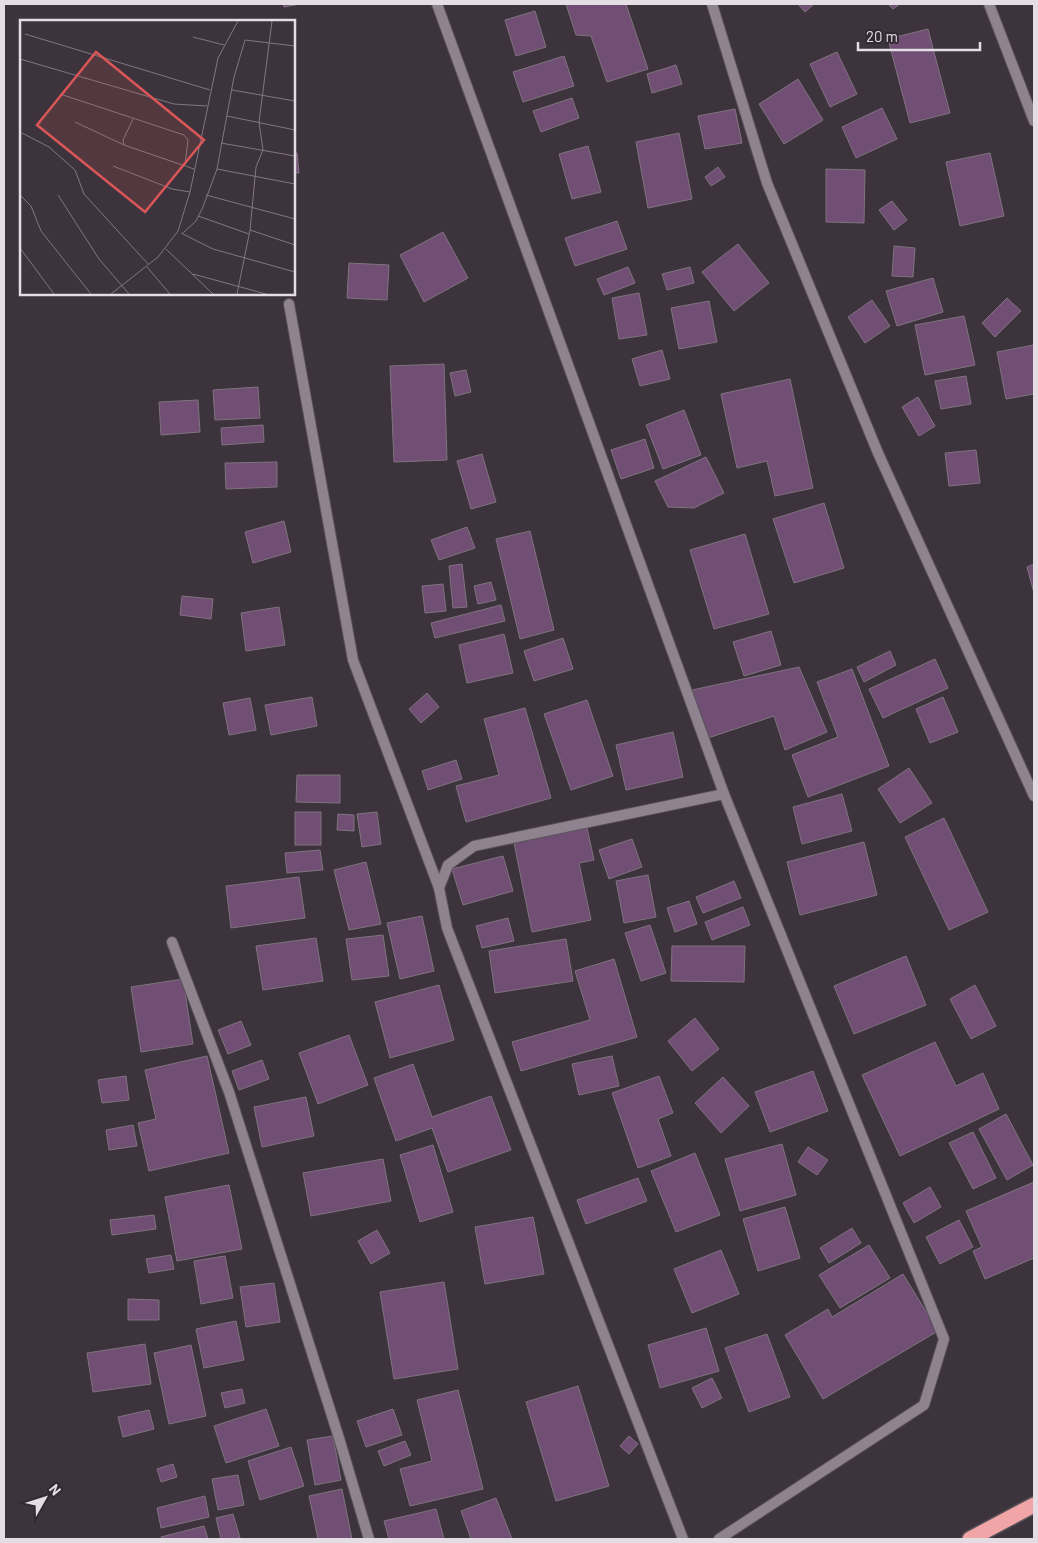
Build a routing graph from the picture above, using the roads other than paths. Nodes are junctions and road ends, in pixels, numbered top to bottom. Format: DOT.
graph roads {
  1 [pos="437,4"];
  2 [pos="712,4"];
  3 [pos="989,4"];
  4 [pos="1034,121"];
  5 [pos="289,304"];
  6 [pos="724,794"];
  7 [pos="1034,796"];
  8 [pos="439,888"];
  9 [pos="172,942"];
  10 [pos="1034,1505"];
  11 [pos="369,1539"];
  12 [pos="683,1539"];
  13 [pos="719,1539"];
  14 [pos="970,1539"];
  1 -- 6 [label="street"];
  2 -- 7 [label="street"];
  3 -- 4 [label="street"];
  5 -- 8 [label="street"];
  6 -- 8 [label="street"];
  6 -- 13 [label="street"];
  8 -- 12 [label="street"];
  9 -- 11 [label="street"];
  10 -- 14 [label="highway"];
}
